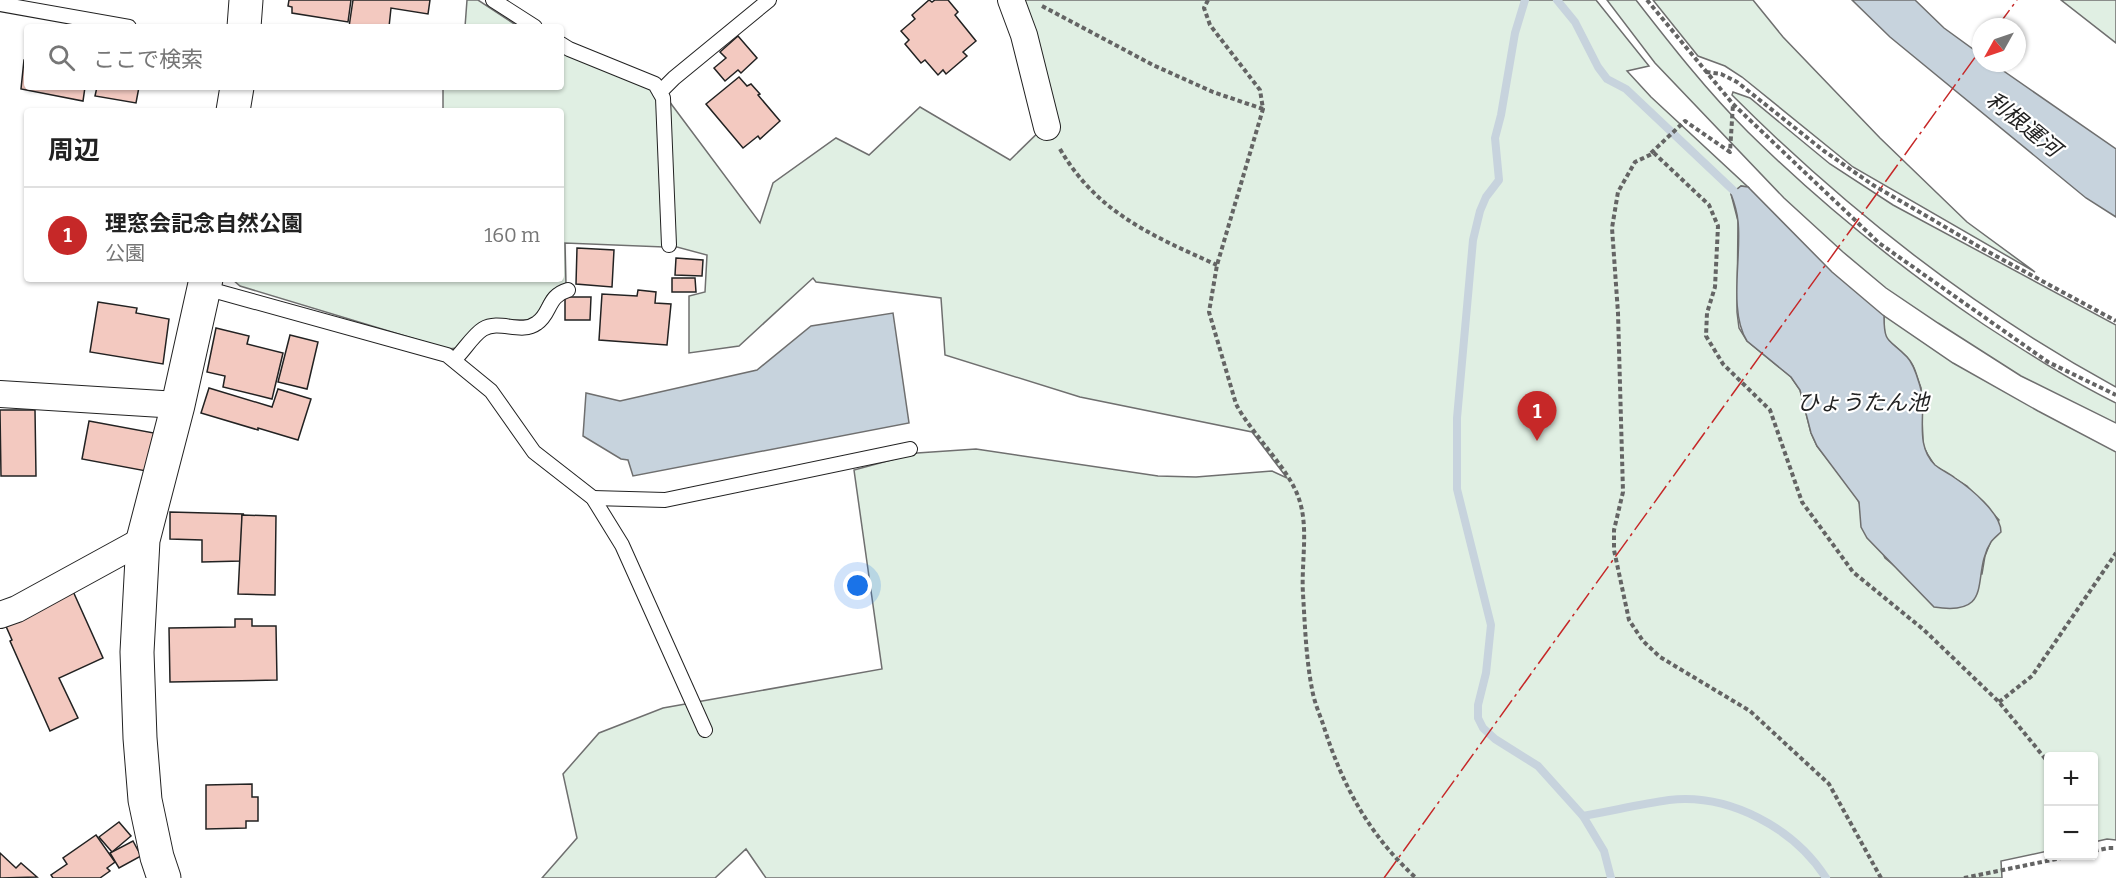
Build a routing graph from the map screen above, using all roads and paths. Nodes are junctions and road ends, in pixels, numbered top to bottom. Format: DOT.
graph roads {
  1 [pos="246,0"];
  2 [pos="493,0"];
  3 [pos="769,0"];
  4 [pos="1208,0"];
  5 [pos="1647,0"];
  6 [pos="1023,1"];
  7 [pos="0,4"];
  8 [pos="112,24"];
  9 [pos="244,24"];
  10 [pos="530,24"];
  11 [pos="564,46"];
  12 [pos="1706,72"];
  13 [pos="236,90"];
  14 [pos="660,92"];
  15 [pos="1733,104"];
  16 [pos="234,108"];
  17 [pos="1263,109"];
  18 [pos="1047,127"];
  19 [pos="1648,155"];
  20 [pos="669,245"];
  21 [pos="1217,265"];
  22 [pos="206,284"];
  23 [pos="568,290"];
  24 [pos="2116,321"];
  25 [pos="454,360"];
  26 [pos="0,394"];
  27 [pos="2116,395"];
  28 [pos="177,405"];
  29 [pos="910,449"];
  30 [pos="593,498"];
  31 [pos="143,540"];
  32 [pos="2116,553"];
  33 [pos="0,615"];
  34 [pos="1999,702"];
  35 [pos="705,730"];
  36 [pos="2044,756"];
  37 [pos="2116,848"];
  38 [pos="2098,850"];
  39 [pos="2048,860"];
  40 [pos="164,878"];
  41 [pos="1416,878"];
  42 [pos="1881,878"];
  43 [pos="1964,878"];
  1 -- 9 [label="street"];
  2 -- 10 [label="lane"];
  3 -- 14 [label="lane"];
  4 -- 17 [label="path"];
  5 -- 12 [label="path"];
  6 -- 17 [label="path"];
  6 -- 18 [label="street"];
  7 -- 8 [label="lane"];
  11 -- 14 [label="lane"];
  12 -- 15 [label="path"];
  12 -- 24 [label="path"];
  13 -- 16 [label="street"];
  14 -- 20 [label="lane"];
  15 -- 19 [label="path"];
  15 -- 27 [label="path"];
  17 -- 21 [label="path"];
  18 -- 21 [label="path"];
  19 -- 34 [label="path"];
  19 -- 42 [label="path"];
  21 -- 41 [label="path"];
  22 -- 25 [label="lane"];
  22 -- 28 [label="street"];
  23 -- 25 [label="lane"];
  25 -- 30 [label="lane"];
  26 -- 28 [label="street"];
  28 -- 31 [label="street"];
  29 -- 30 [label="lane"];
  30 -- 35 [label="lane"];
  31 -- 33 [label="street"];
  31 -- 40 [label="street"];
  32 -- 34 [label="path"];
  34 -- 36 [label="path"];
  37 -- 38 [label="path"];
  39 -- 43 [label="path"];
}
